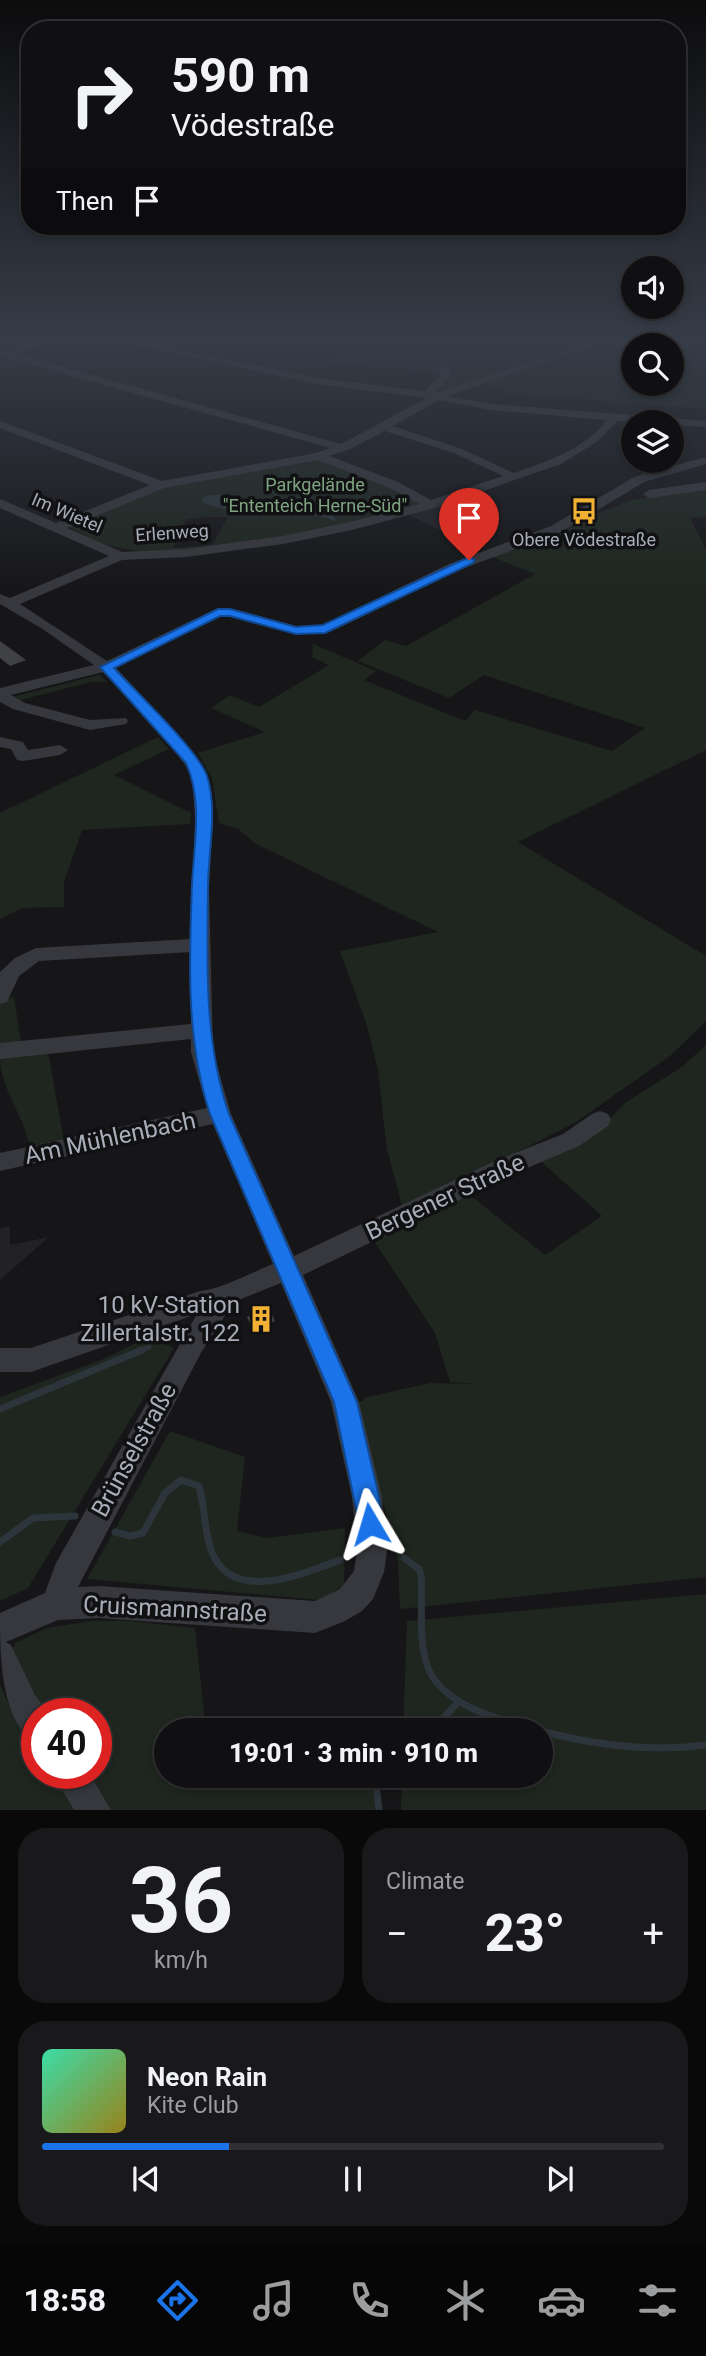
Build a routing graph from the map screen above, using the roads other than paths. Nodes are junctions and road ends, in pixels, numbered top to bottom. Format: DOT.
graph roads {
  1 [pos="7,426"];
  2 [pos="266,426"];
  3 [pos="608,426"];
  4 [pos="385,427"];
  5 [pos="344,448"];
  6 [pos="319,456"];
  7 [pos="706,460"];
  8 [pos="516,478"];
  9 [pos="161,485"];
  10 [pos="706,486"];
  11 [pos="649,494"];
  12 [pos="0,503"];
  13 [pos="429,505"];
  14 [pos="57,527"];
  15 [pos="120,556"];
  16 [pos="5,600"];
  17 [pos="106,667"];
  18 [pos="1,693"];
  19 [pos="120,720"];
  20 [pos="0,742"];
  21 [pos="60,750"];
  22 [pos="201,945"];
  23 [pos="0,997"];
  24 [pos="201,1030"];
  25 [pos="0,1051"];
  26 [pos="220,1114"];
  27 [pos="600,1120"];
  28 [pos="0,1162"];
  29 [pos="288,1270"];
  30 [pos="221,1300"];
  31 [pos="0,1360"];
  32 [pos="57,1604"];
  33 [pos="0,1629"];
  34 [pos="0,1656"];
  35 [pos="21,1703"];
  36 [pos="80,1789"];
  37 [pos="94,1810"];
  1 -- 9 [label="street"];
  2 -- 5 [label="street"];
  3 -- 8 [label="street, Erlenweg"];
  4 -- 5 [label="street"];
  4 -- 8 [label="street"];
  5 -- 6 [label="street"];
  6 -- 9 [label="street"];
  6 -- 13 [label="street"];
  7 -- 17 [label="street"];
  8 -- 13 [label="street, Erlenweg"];
  9 -- 14 [label="street"];
  10 -- 11 [label="street"];
  12 -- 14 [label="street, Im Wietel"];
  13 -- 15 [label="street, Erlenweg"];
  14 -- 15 [label="street, Im Wietel"];
  15 -- 16 [label="street, Erlenweg"];
  16 -- 17 [label="street"];
  17 -- 18 [label="street"];
  17 -- 22 [label="street"];
  18 -- 19 [label="street"];
  20 -- 21 [label="street"];
  22 -- 23 [label="street"];
  22 -- 24 [label="street"];
  24 -- 25 [label="street"];
  24 -- 26 [label="street"];
  26 -- 28 [label="street, Am Mühlenbach"];
  26 -- 29 [label="street"];
  27 -- 29 [label="street, Bergener Straße"];
  29 -- 30 [label="street, Brünselstraße"];
  29 -- 32 [label="street, Cruismannstraße"];
  30 -- 31 [label="street, Brünselstraße"];
  30 -- 32 [label="street, Brünselstraße"];
  32 -- 33 [label="street, Cruismannstraße"];
  34 -- 35 [label="street"];
  36 -- 37 [label="street"];
}
